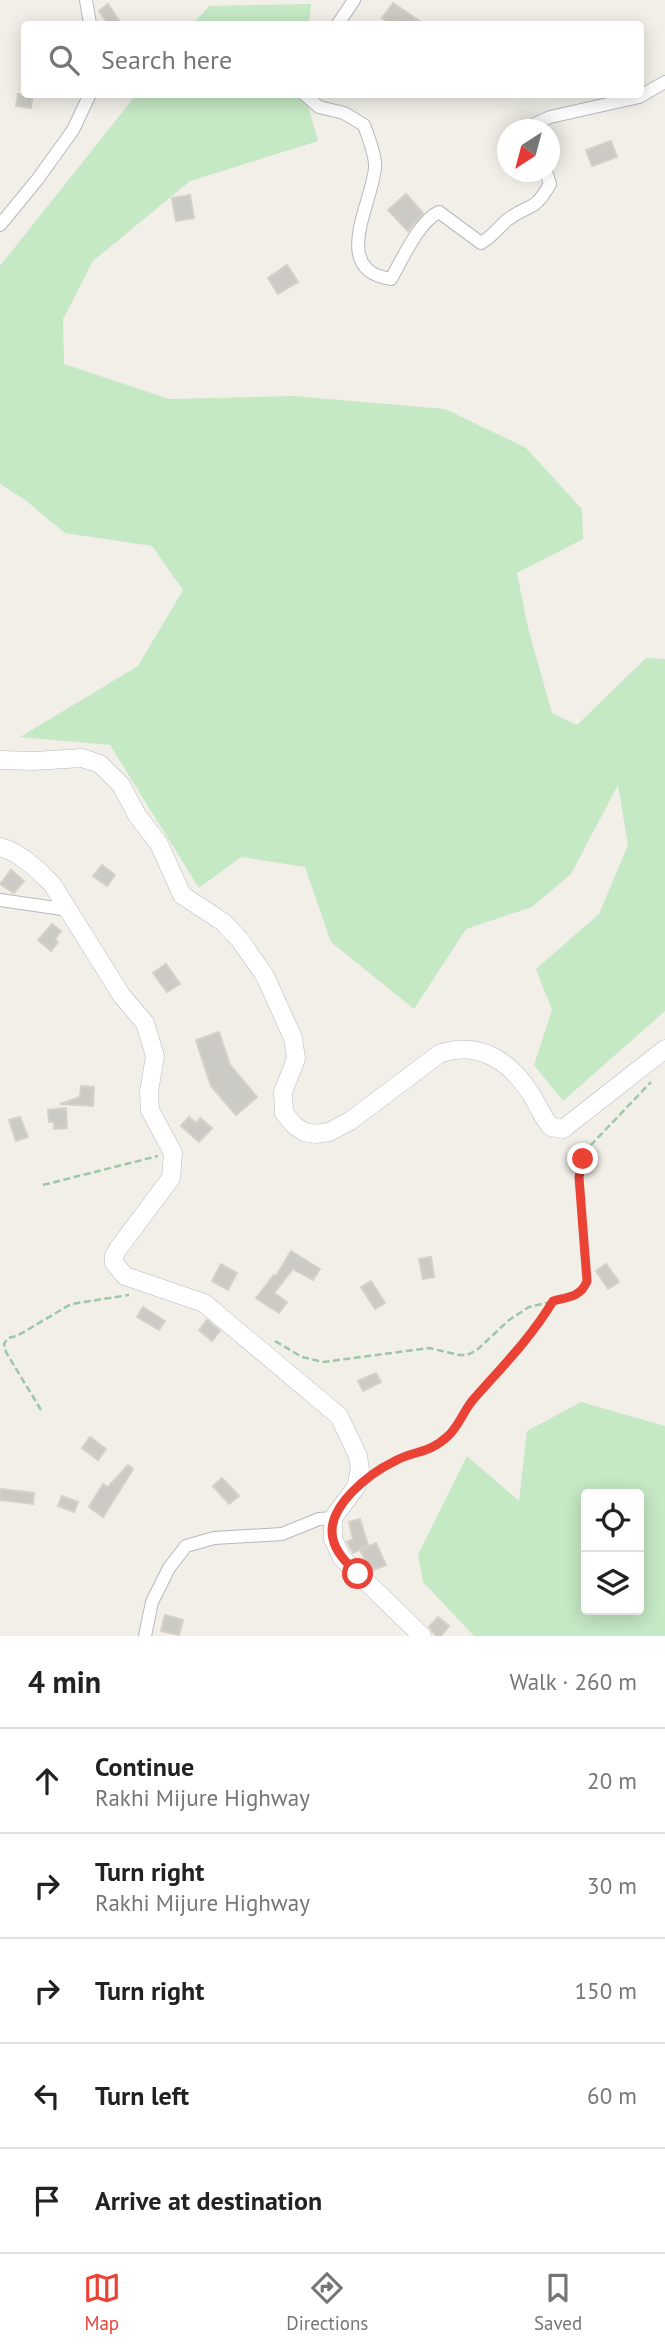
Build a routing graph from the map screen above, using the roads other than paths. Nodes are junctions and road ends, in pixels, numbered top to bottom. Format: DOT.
graph roads {
  1 [pos="86,0"];
  2 [pos="354,0"];
  3 [pos="90,21"];
  4 [pos="340,21"];
  5 [pos="665,82"];
  6 [pos="644,94"];
  7 [pos="88,98"];
  8 [pos="309,98"];
  9 [pos="635,98"];
  10 [pos="546,119"];
  11 [pos="549,182"];
  12 [pos="0,225"];
  13 [pos="0,760"];
  14 [pos="0,847"];
  15 [pos="0,900"];
  16 [pos="69,910"];
  17 [pos="665,1049"];
  18 [pos="333,1518"];
  19 [pos="145,1636"];
  20 [pos="422,1636"];
  1 -- 3 [label="street"];
  2 -- 4 [label="street"];
  5 -- 6 [label="street"];
  7 -- 12 [label="street"];
  8 -- 11 [label="street"];
  9 -- 10 [label="street"];
  13 -- 17 [label="main road"];
  14 -- 16 [label="main road"];
  15 -- 16 [label="street"];
  16 -- 18 [label="main road"];
  18 -- 19 [label="street"];
  18 -- 20 [label="main road"];
}
